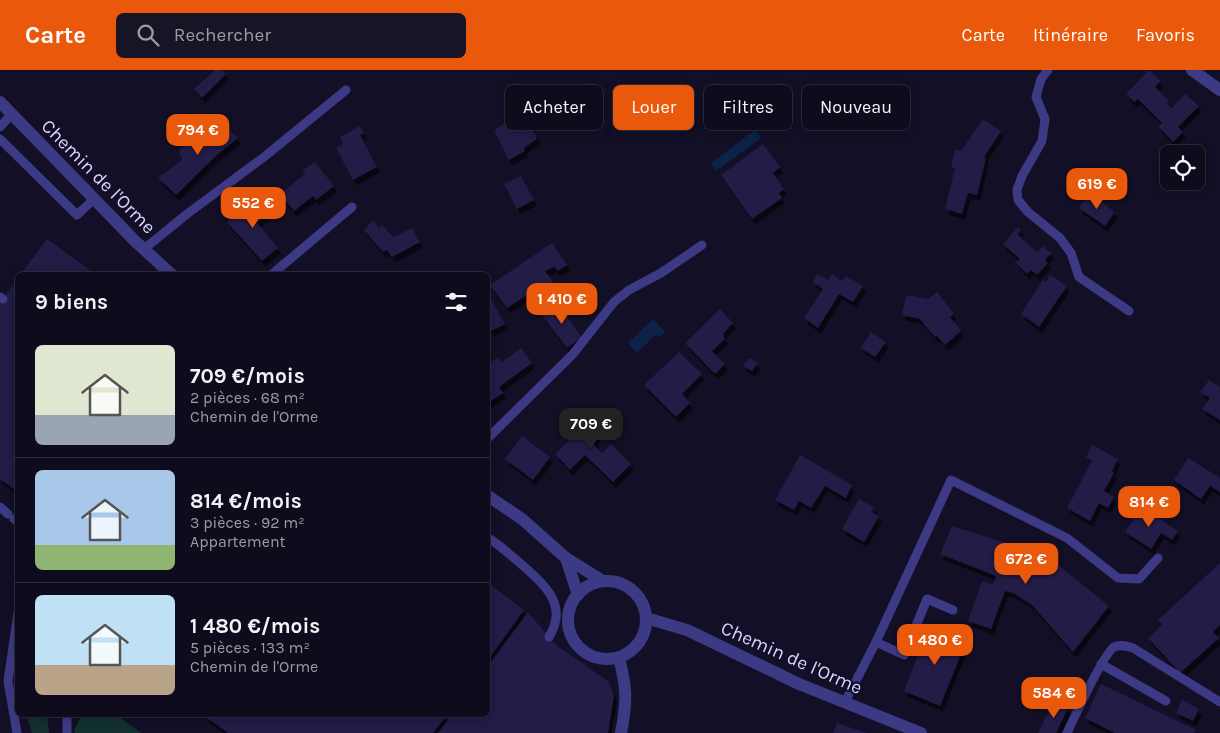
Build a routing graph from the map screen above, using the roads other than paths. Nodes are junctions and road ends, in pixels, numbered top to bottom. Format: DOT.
graph roads {
  1 [pos="1048,70"];
  2 [pos="1192,70"];
  3 [pos="346,90"];
  4 [pos="1220,90"];
  5 [pos="0,102"];
  6 [pos="12,114"];
  7 [pos="0,127"];
  8 [pos="0,139"];
  9 [pos="94,199"];
  10 [pos="352,207"];
  11 [pos="702,246"];
  12 [pos="144,249"];
  13 [pos="169,272"];
  14 [pos="275,272"];
  15 [pos="1129,310"];
  16 [pos="490,436"];
  17 [pos="490,497"];
  18 [pos="0,507"];
  19 [pos="13,518"];
  20 [pos="490,539"];
  21 [pos="566,558"];
  22 [pos="1158,558"];
  23 [pos="602,581"];
  24 [pos="578,595"];
  25 [pos="953,610"];
  26 [pos="646,618"];
  27 [pos="15,633"];
  28 [pos="549,637"];
  29 [pos="876,642"];
  30 [pos="619,658"];
  31 [pos="1101,664"];
  32 [pos="1166,701"];
  33 [pos="845,702"];
  34 [pos="1220,702"];
  35 [pos="66,717"];
  36 [pos="17,733"];
  37 [pos="68,733"];
  38 [pos="621,733"];
  39 [pos="921,733"];
  40 [pos="1067,733"];
  1 -- 15 [label="lane"];
  2 -- 4 [label="street"];
  3 -- 12 [label="lane"];
  5 -- 6 [label="street, Chemin de l'Orme"];
  6 -- 7 [label="lane"];
  6 -- 9 [label="street, Chemin de l'Orme"];
  8 -- 9 [label="lane"];
  9 -- 12 [label="street, Chemin de l'Orme"];
  10 -- 14 [label="lane"];
  11 -- 16 [label="lane"];
  12 -- 13 [label="street, Chemin de l'Orme"];
  17 -- 21 [label="street"];
  18 -- 19 [label="lane"];
  20 -- 28 [label="lane"];
  21 -- 23 [label="street"];
  21 -- 24 [label="street"];
  22 -- 29 [label="lane"];
  23 -- 24 [label="street"];
  23 -- 26 [label="street"];
  24 -- 30 [label="street"];
  25 -- 29 [label="lane"];
  26 -- 30 [label="street"];
  26 -- 33 [label="street, Chemin de l'Orme"];
  27 -- 36 [label="lane"];
  29 -- 33 [label="lane"];
  30 -- 38 [label="street"];
  31 -- 32 [label="lane"];
  31 -- 34 [label="lane"];
  31 -- 40 [label="lane"];
  33 -- 39 [label="street, Chemin de l'Orme"];
  35 -- 37 [label="lane"];
}
